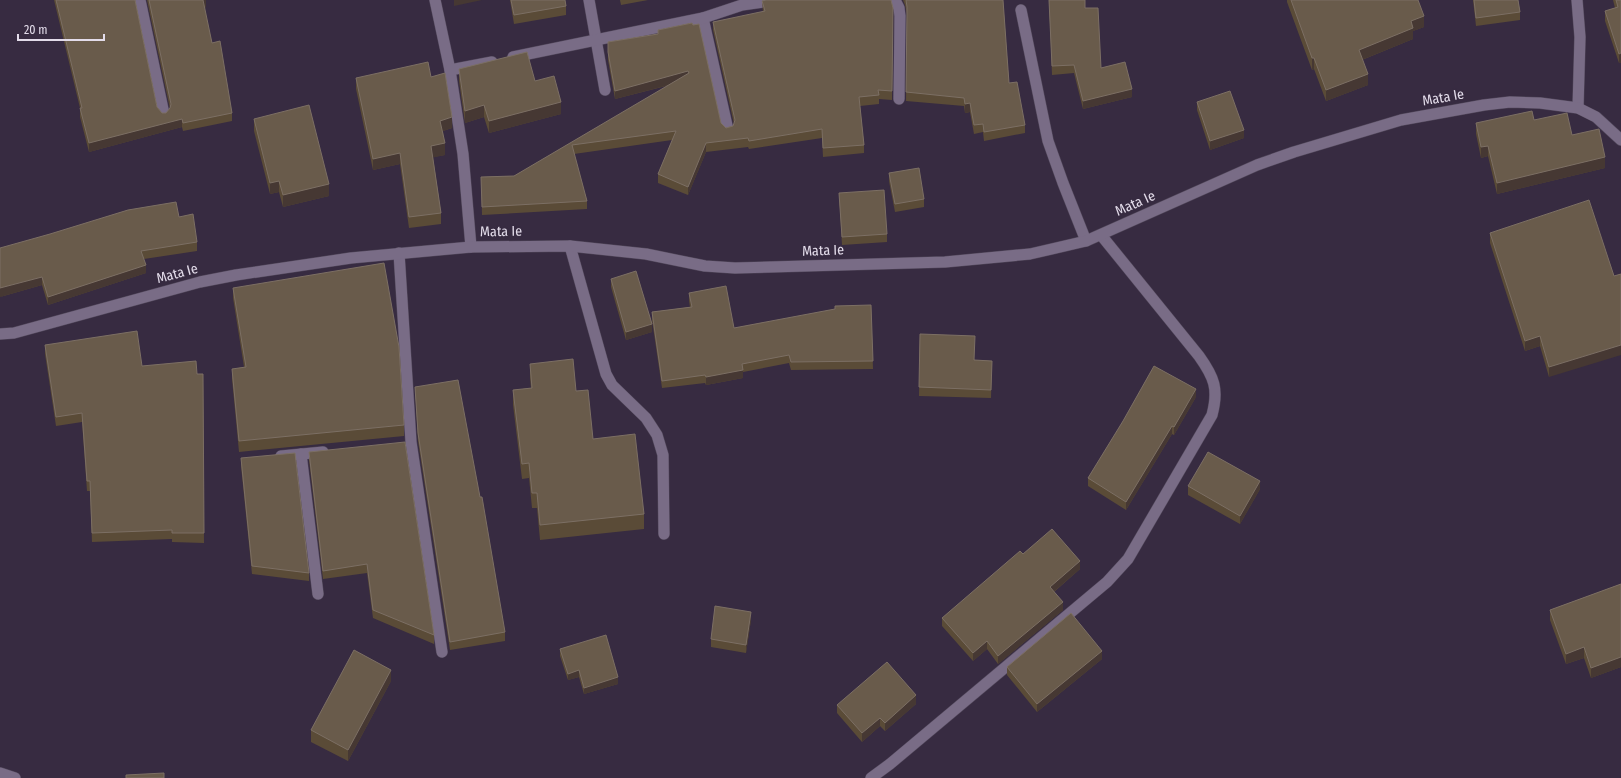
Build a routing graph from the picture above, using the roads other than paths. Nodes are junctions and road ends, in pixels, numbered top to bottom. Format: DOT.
graph roads {
  1 [pos="140,0"];
  2 [pos="435,0"];
  3 [pos="589,0"];
  4 [pos="779,0"];
  5 [pos="895,0"];
  6 [pos="1577,0"];
  7 [pos="741,3"];
  8 [pos="1020,10"];
  9 [pos="703,18"];
  10 [pos="596,40"];
  11 [pos="450,70"];
  12 [pos="605,90"];
  13 [pos="899,99"];
  14 [pos="1578,108"];
  15 [pos="164,114"];
  16 [pos="728,130"];
  17 [pos="1621,140"];
  18 [pos="1101,235"];
  19 [pos="1086,241"];
  20 [pos="570,246"];
  21 [pos="471,247"];
  22 [pos="399,253"];
  23 [pos="0,334"];
  24 [pos="333,451"];
  25 [pos="301,454"];
  26 [pos="270,457"];
  27 [pos="664,534"];
  28 [pos="318,594"];
  29 [pos="442,652"];
  30 [pos="0,773"];
  31 [pos="15,778"];
  32 [pos="871,778"];
  1 -- 15 [label="street"];
  2 -- 11 [label="street"];
  3 -- 10 [label="street"];
  4 -- 7 [label="street"];
  5 -- 13 [label="street"];
  6 -- 14 [label="street"];
  7 -- 9 [label="street"];
  8 -- 19 [label="street"];
  9 -- 10 [label="street"];
  9 -- 16 [label="street"];
  10 -- 11 [label="street"];
  10 -- 12 [label="street"];
  11 -- 21 [label="street"];
  14 -- 17 [label="street, Mata Ie"];
  14 -- 18 [label="street, Mata Ie"];
  18 -- 19 [label="street, Mata Ie"];
  18 -- 32 [label="street"];
  19 -- 20 [label="street, Mata Ie"];
  20 -- 21 [label="street, Mata Ie"];
  20 -- 27 [label="street"];
  21 -- 22 [label="street, Mata Ie"];
  22 -- 23 [label="street, Mata Ie"];
  22 -- 29 [label="street"];
  24 -- 25 [label="street"];
  25 -- 26 [label="street"];
  25 -- 28 [label="street"];
  30 -- 31 [label="street"];
}
